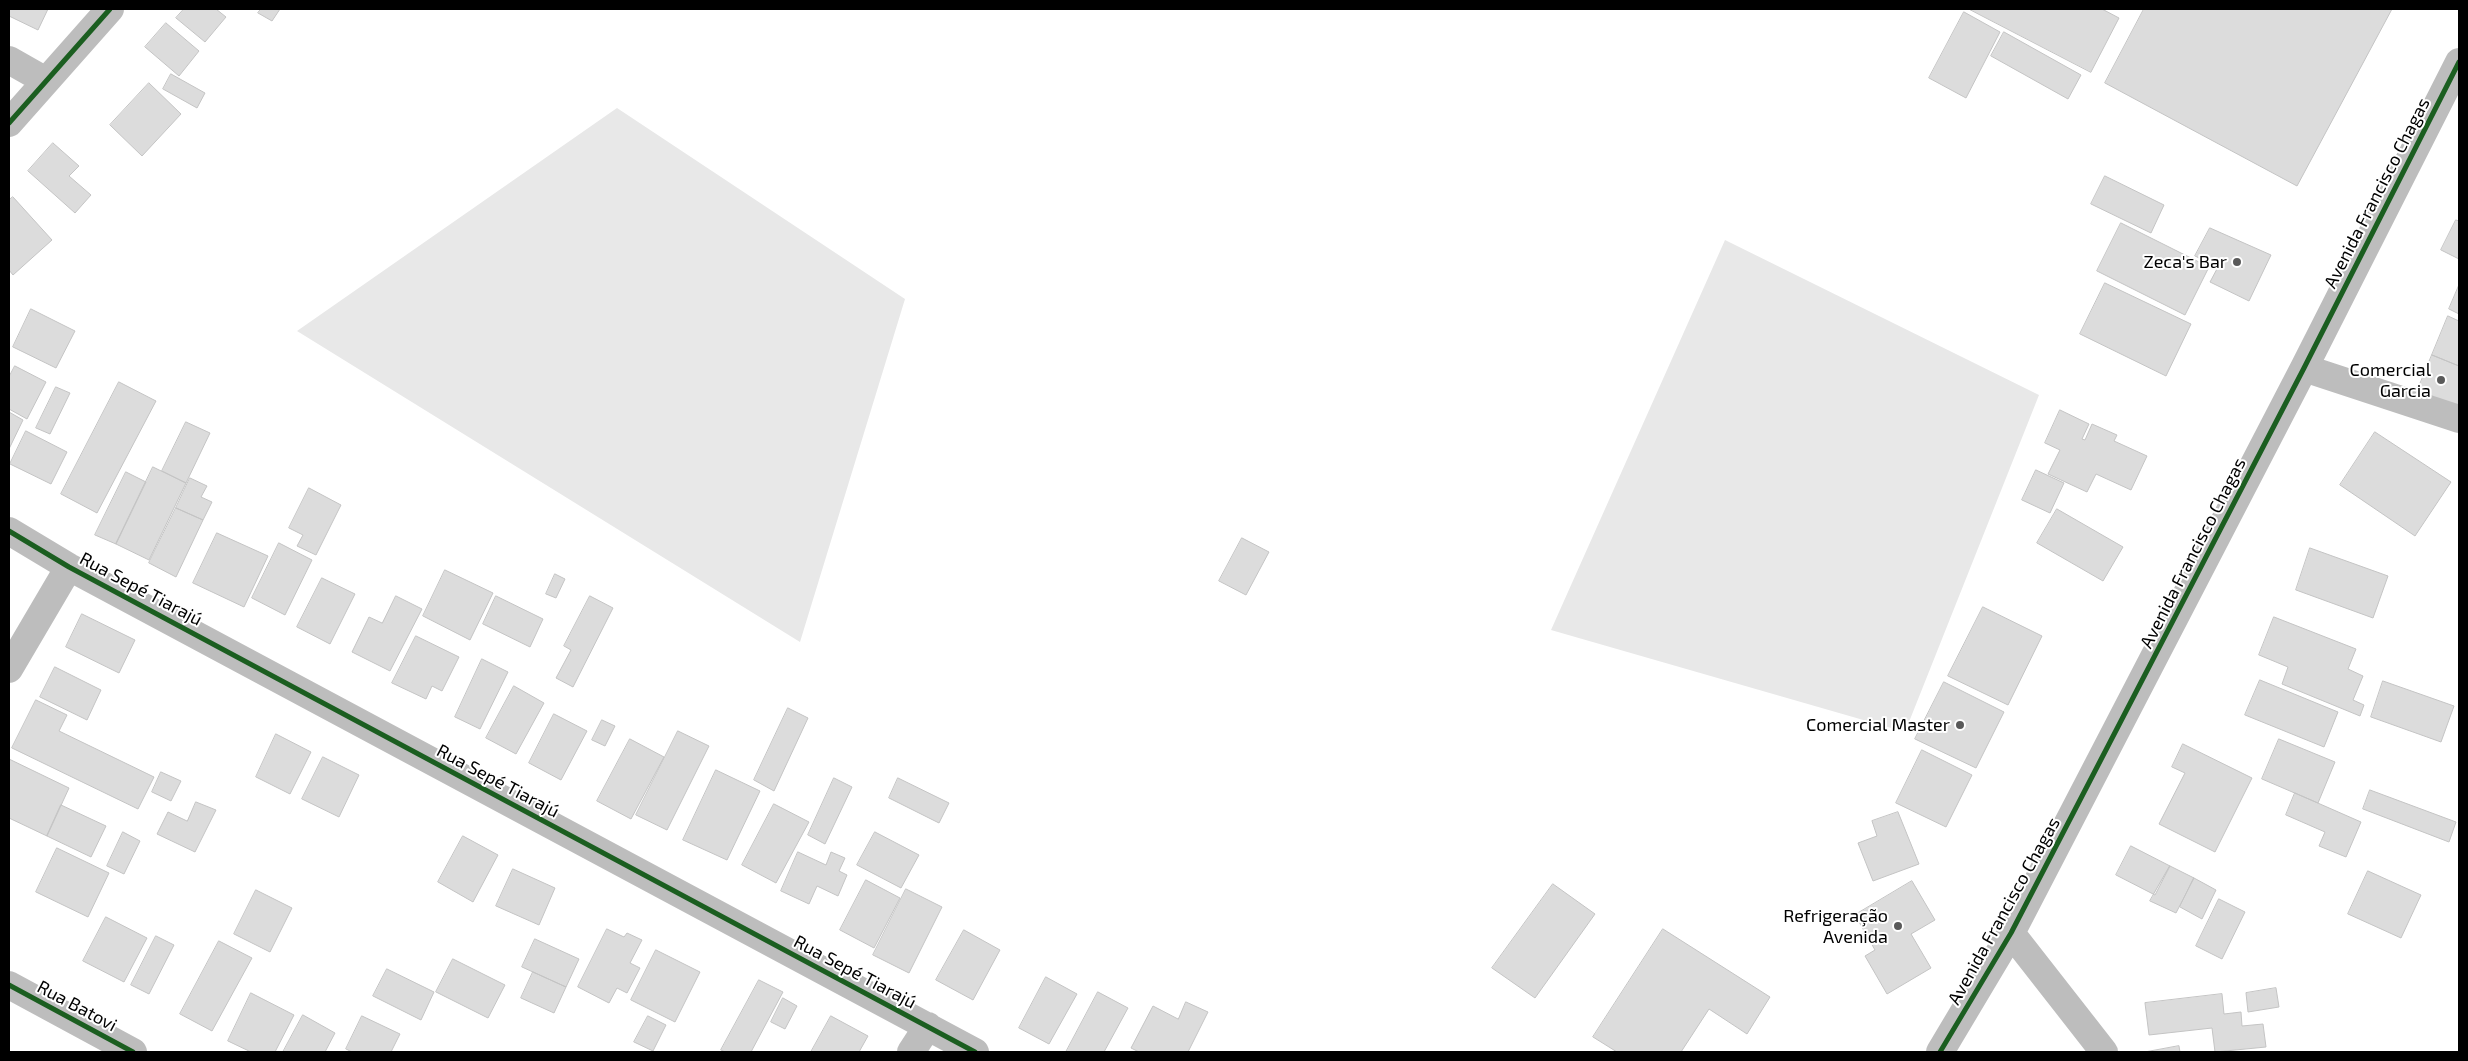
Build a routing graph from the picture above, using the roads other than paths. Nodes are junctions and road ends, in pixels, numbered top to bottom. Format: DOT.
graph roads {
  1 [pos="110,9"];
  2 [pos="9,60"];
  3 [pos="2459,64"];
  4 [pos="46,81"];
  5 [pos="9,123"];
  6 [pos="2304,368"];
  7 [pos="2459,419"];
  8 [pos="9,531"];
  9 [pos="69,567"];
  10 [pos="9,669"];
  11 [pos="2011,933"];
  12 [pos="9,985"];
  13 [pos="928,1026"];
  14 [pos="133,1052"];
  15 [pos="912,1052"];
  16 [pos="975,1052"];
  17 [pos="1940,1052"];
  18 [pos="2104,1052"];
  1 -- 4 [label="street"];
  2 -- 4 [label="street"];
  3 -- 6 [label="street, Avenida Francisco Chagas"];
  4 -- 5 [label="street"];
  6 -- 7 [label="street"];
  6 -- 11 [label="street, Avenida Francisco Chagas"];
  8 -- 9 [label="street, Rua Sepé Tiarajú"];
  9 -- 10 [label="street"];
  9 -- 13 [label="street, Rua Sepé Tiarajú"];
  11 -- 17 [label="street, Avenida Francisco Chagas"];
  11 -- 18 [label="street"];
  12 -- 14 [label="street, Rua Batovi"];
  13 -- 15 [label="street"];
  13 -- 16 [label="street, Rua Sepé Tiarajú"];
}
